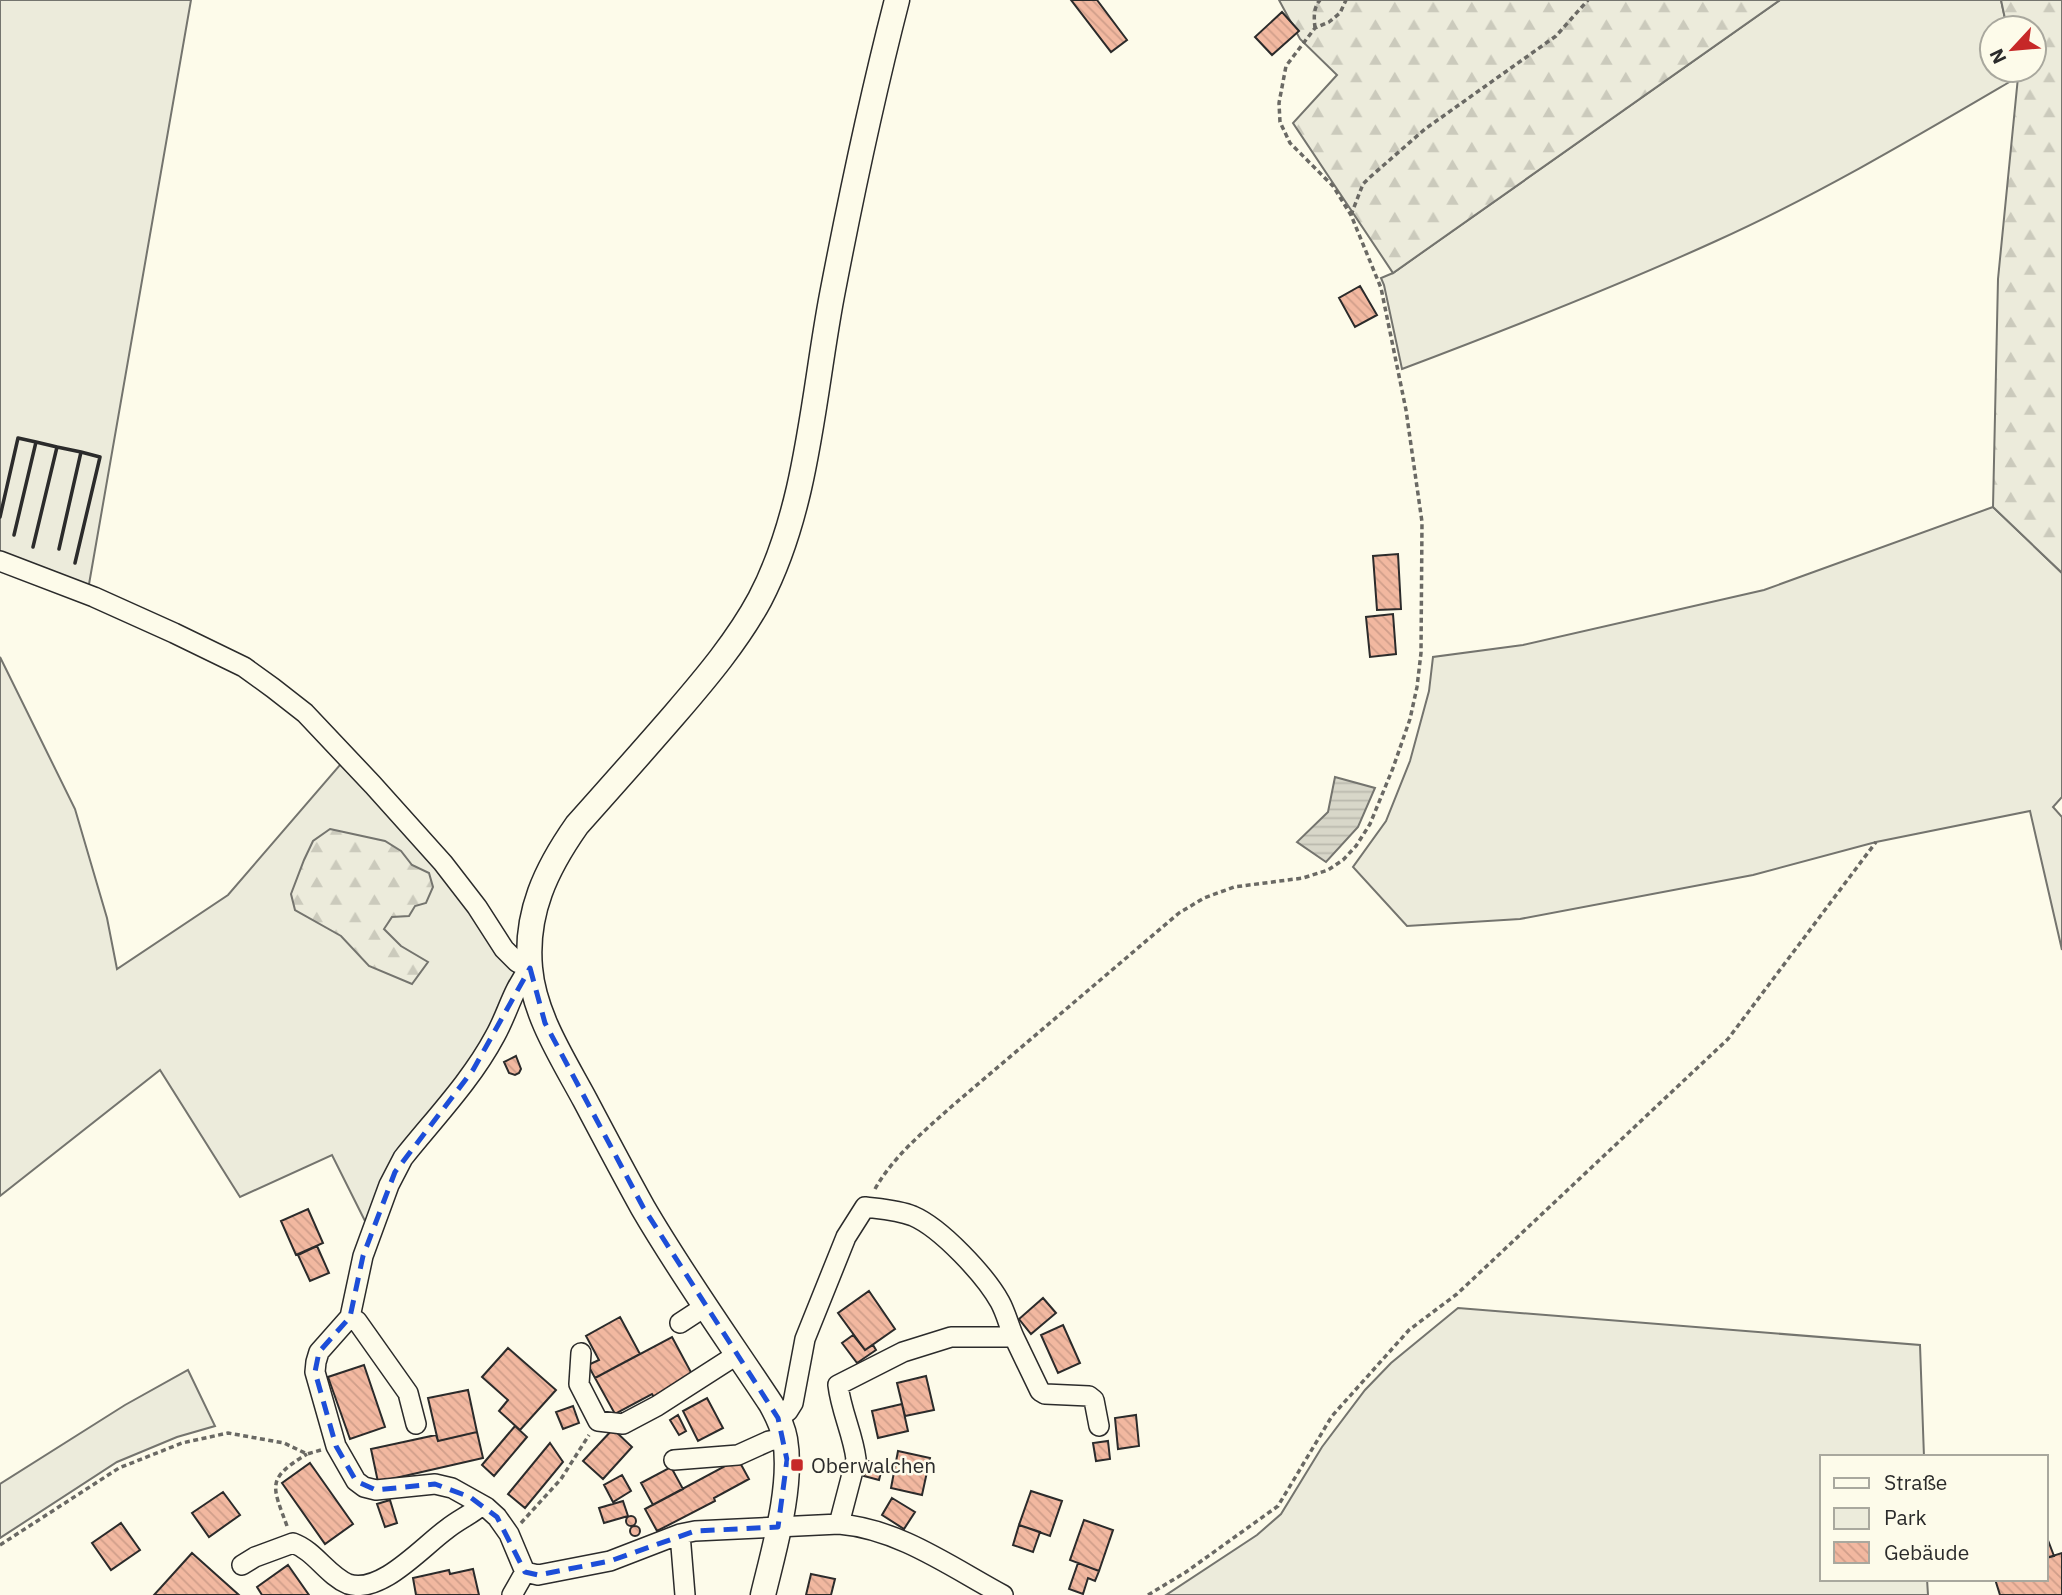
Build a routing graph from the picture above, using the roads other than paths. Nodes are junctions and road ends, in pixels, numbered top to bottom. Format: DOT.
graph roads {
  1 [pos="897,0"];
  2 [pos="0,561"];
  3 [pos="530,968"];
  4 [pos="706,1306"];
  5 [pos="350,1317"];
  6 [pos="680,1323"];
  7 [pos="1014,1337"];
  8 [pos="581,1353"];
  9 [pos="738,1354"];
  10 [pos="415,1424"];
  11 [pos="1099,1426"];
  12 [pos="781,1428"];
  13 [pos="674,1460"];
  14 [pos="482,1505"];
  15 [pos="839,1524"];
  16 [pos="778,1527"];
  17 [pos="681,1534"];
  18 [pos="242,1565"];
  19 [pos="525,1573"];
  20 [pos="512,1595"];
  21 [pos="685,1595"];
  22 [pos="763,1595"];
  23 [pos="1003,1595"];
  1 -- 3 [label="main road"];
  2 -- 3 [label="street"];
  3 -- 4 [label="main road"];
  3 -- 5 [label="street"];
  4 -- 6 [label="street"];
  4 -- 9 [label="main road"];
  5 -- 10 [label="street"];
  5 -- 14 [label="street"];
  7 -- 11 [label="street"];
  7 -- 12 [label="street"];
  7 -- 15 [label="street"];
  8 -- 9 [label="street"];
  9 -- 12 [label="main road"];
  12 -- 13 [label="street"];
  12 -- 16 [label="main road"];
  14 -- 18 [label="street"];
  14 -- 19 [label="street"];
  15 -- 16 [label="street"];
  15 -- 23 [label="street"];
  16 -- 17 [label="street"];
  16 -- 22 [label="main road"];
  17 -- 19 [label="street"];
  17 -- 21 [label="street"];
  19 -- 20 [label="street"];
}
